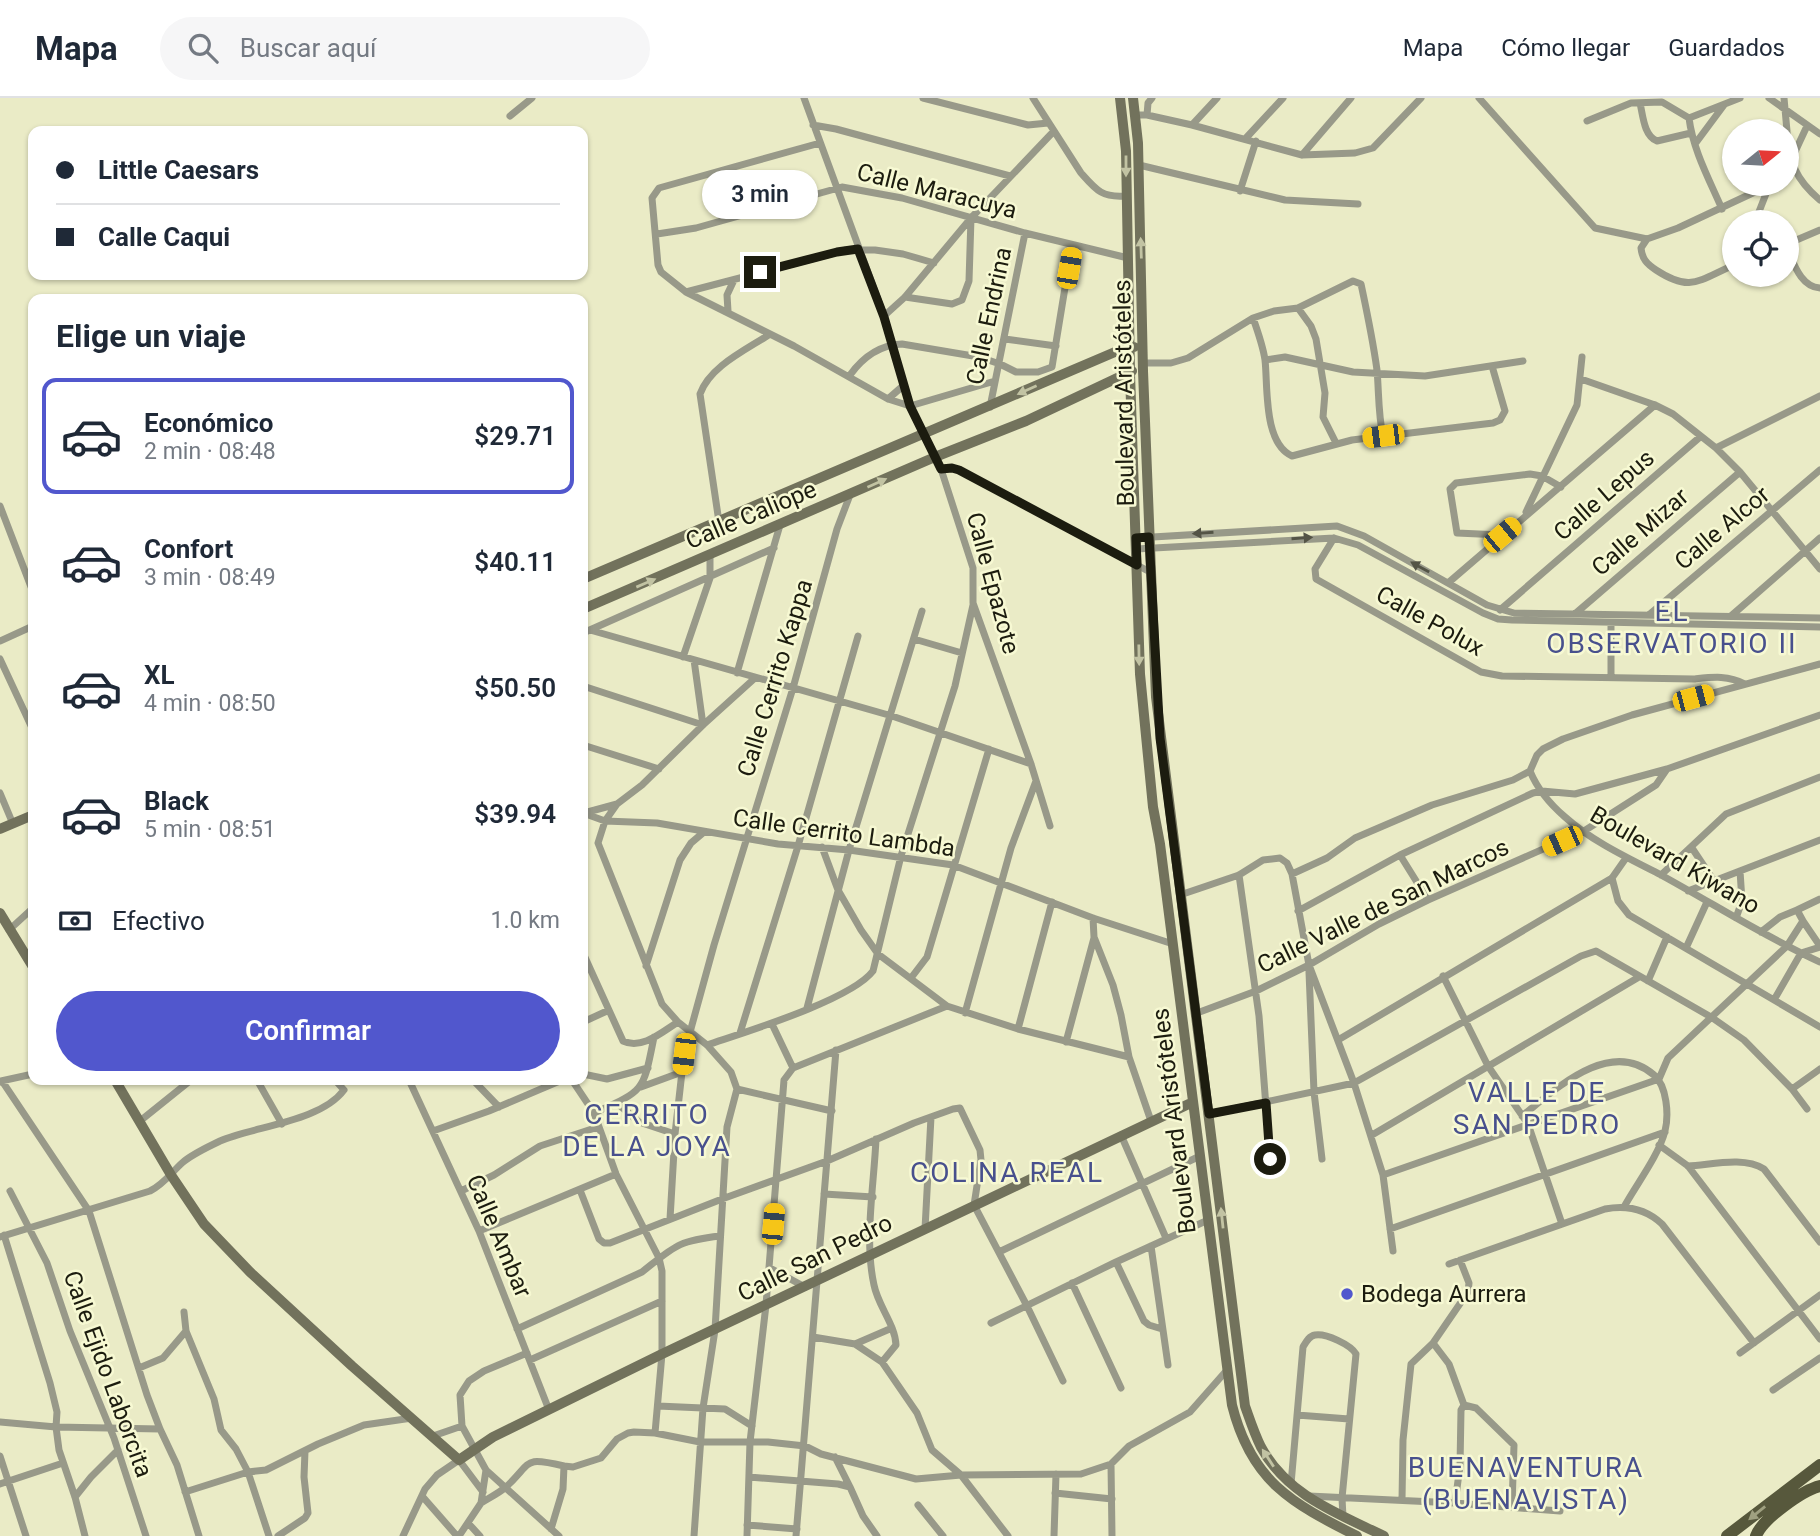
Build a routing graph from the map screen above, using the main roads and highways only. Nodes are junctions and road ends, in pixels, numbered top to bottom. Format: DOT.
graph roads {
  1 [pos="1820,1465"];
  2 [pos="1820,1487"];
  3 [pos="1790,1494"];
  4 [pos="1727,1536"];
  5 [pos="1757,1536"];
  1 -- 3 [label="main road"];
  2 -- 3 [label="main road"];
  2 -- 5 [label="main road"];
  3 -- 4 [label="main road, one-way"];
  3 -- 5 [label="main road"];
}
